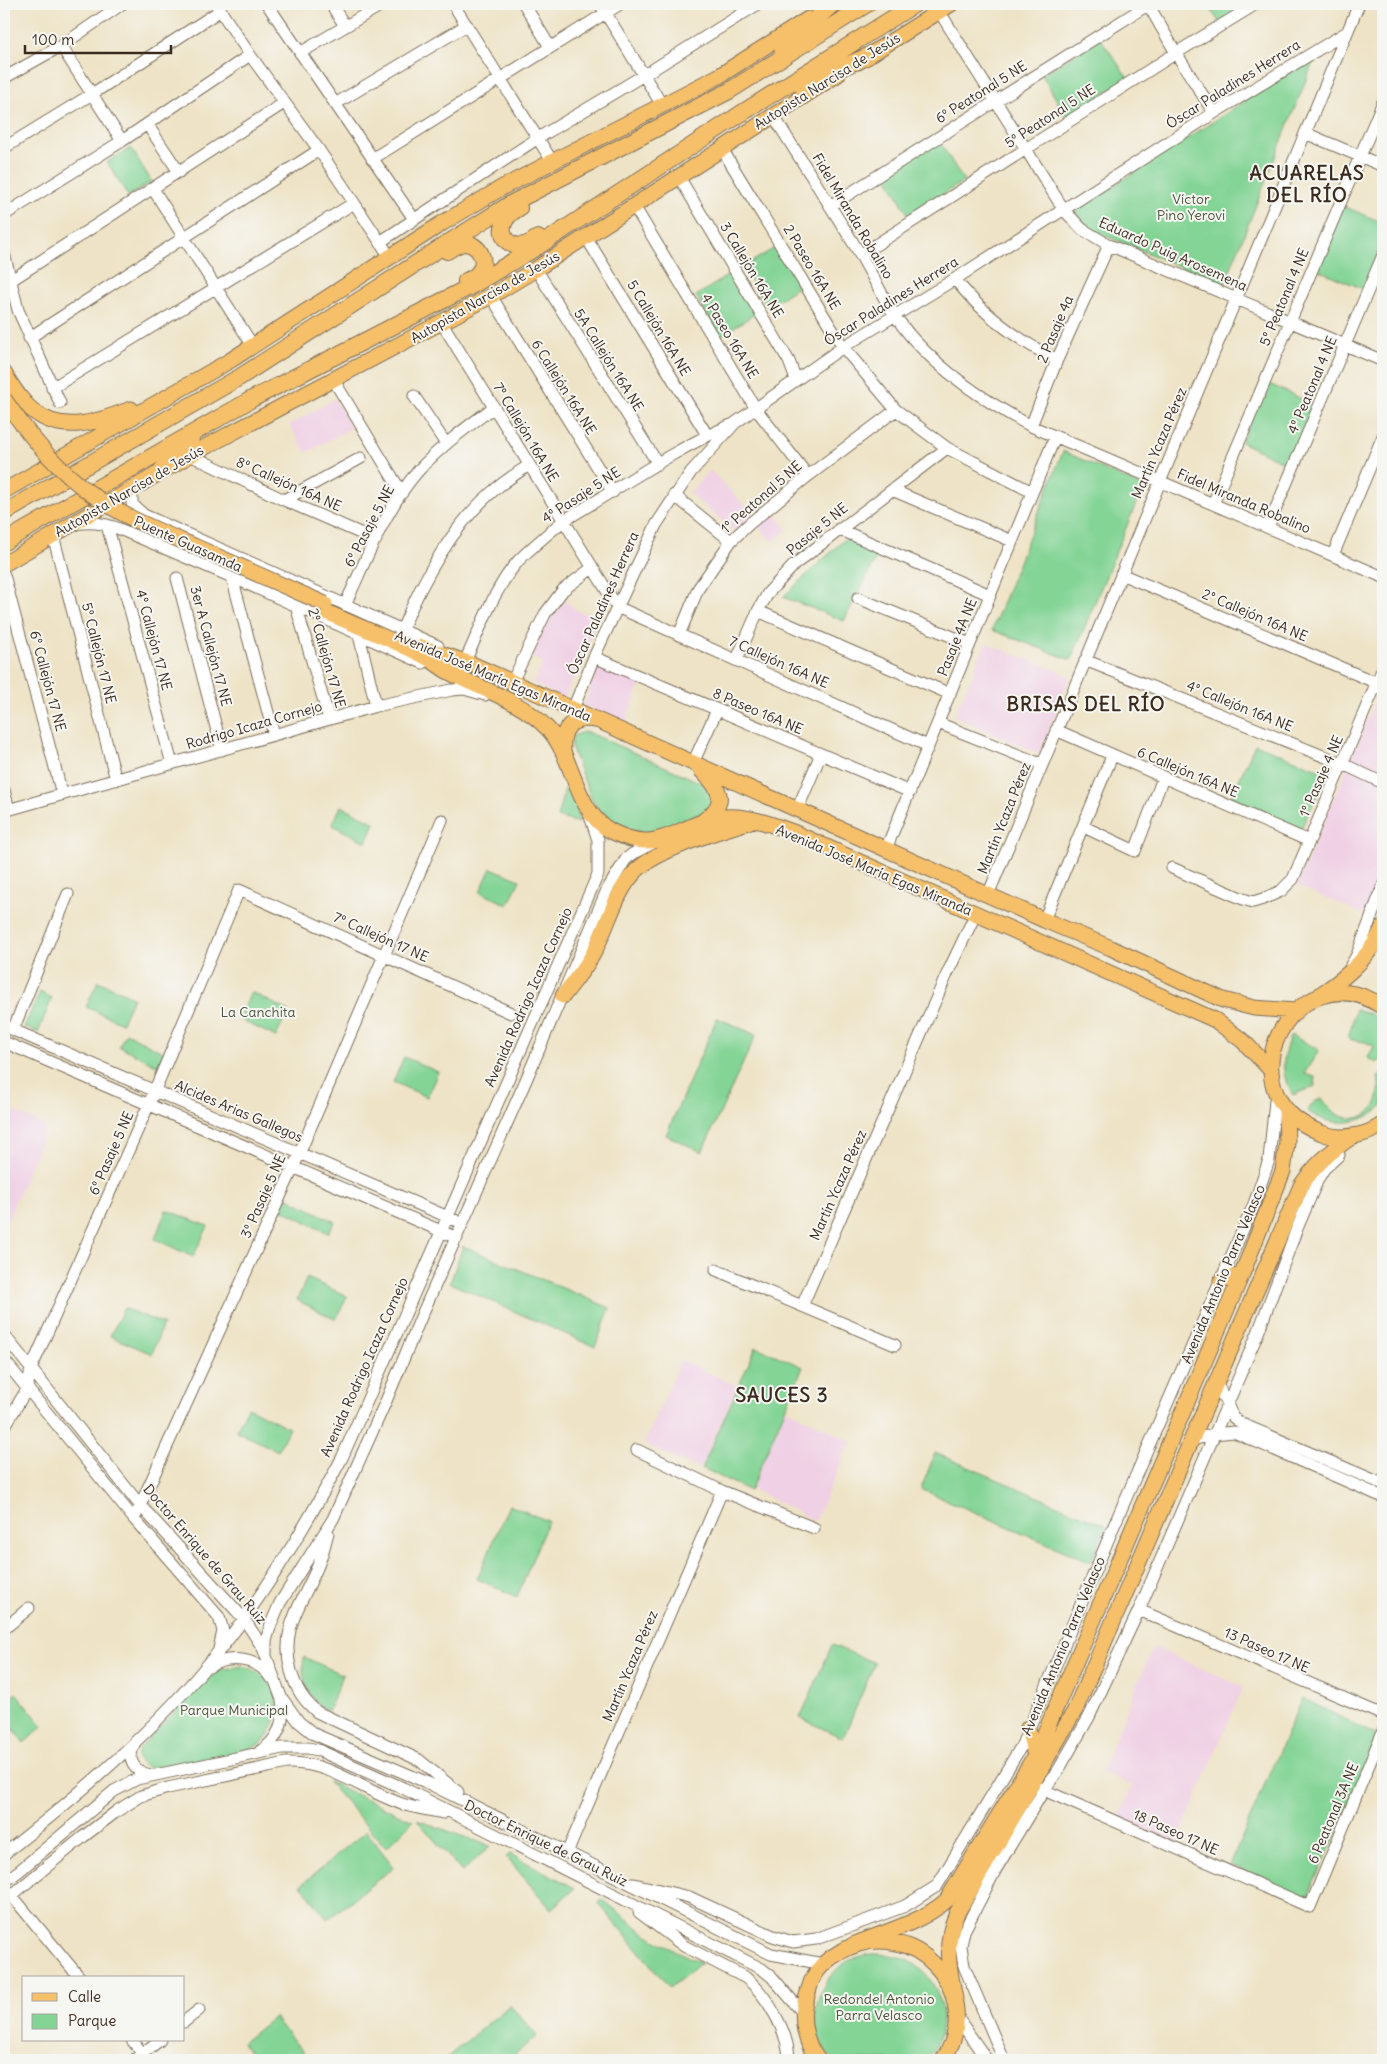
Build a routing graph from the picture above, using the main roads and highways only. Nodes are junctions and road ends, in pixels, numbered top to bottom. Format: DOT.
graph roads {
  1 [pos="833,4"];
  2 [pos="868,4"];
  3 [pos="915,4"];
  4 [pos="945,7"];
  5 [pos="868,56"];
  6 [pos="738,86"];
  7 [pos="751,107"];
  8 [pos="574,171"];
  9 [pos="596,208"];
  10 [pos="394,277"];
  11 [pos="415,315"];
  12 [pos="4,373"];
  13 [pos="175,393"];
  14 [pos="4,399"];
  15 [pos="4,409"];
  16 [pos="204,426"];
  17 [pos="160,472"];
  18 [pos="4,491"];
  19 [pos="4,513"];
  20 [pos="4,542"];
  21 [pos="4,564"];
  22 [pos="324,607"];
  23 [pos="597,720"];
  24 [pos="563,753"];
  25 [pos="695,764"];
  26 [pos="752,820"];
  27 [pos="702,822"];
  28 [pos="1383,927"];
  29 [pos="563,996"];
  30 [pos="1310,1001"];
  31 [pos="1383,1007"];
  32 [pos="1295,1011"];
  33 [pos="1271,1070"];
  34 [pos="1286,1111"];
  35 [pos="1381,1126"];
  36 [pos="1358,1135"];
  37 [pos="1242,1274"];
  38 [pos="1221,1281"];
  39 [pos="1028,1728"];
  40 [pos="1034,1756"];
  41 [pos="853,1944"];
  42 [pos="955,1999"];
  43 [pos="804,2021"];
  44 [pos="808,2060"];
  45 [pos="818,2060"];
  46 [pos="943,2060"];
  1 -- 6 [label="highway"];
  1 -- 13 [label="main road"];
  2 -- 6 [label="highway"];
  3 -- 7 [label="highway, Autopista Narcisa de Jesús"];
  4 -- 5 [label="main road, Autopista Narcisa de Jesús"];
  5 -- 7 [label="highway"];
  5 -- 17 [label="main road, Autopista Narcisa de Jesús"];
  6 -- 8 [label="highway"];
  7 -- 9 [label="highway, Autopista Narcisa de Jesús"];
  8 -- 9 [label="highway"];
  8 -- 10 [label="highway"];
  9 -- 11 [label="highway, Autopista Narcisa de Jesús"];
  10 -- 11 [label="highway"];
  10 -- 19 [label="highway"];
  11 -- 16 [label="highway, Autopista Narcisa de Jesús"];
  12 -- 13 [label="main road"];
  13 -- 18 [label="main road"];
  14 -- 22 [label="main road, Puente Guasamda, bridge"];
  15 -- 22 [label="main road, Puente Guasamda"];
  16 -- 17 [label="highway"];
  16 -- 20 [label="highway, Autopista Narcisa de Jesús"];
  17 -- 21 [label="main road, Autopista Narcisa de Jesús"];
  22 -- 23 [label="main road, Avenida José María Egas Miranda"];
  22 -- 24 [label="main road, Avenida José María Egas Miranda"];
  23 -- 24 [label="main road"];
  23 -- 25 [label="main road, Avenida José María Egas Miranda"];
  24 -- 27 [label="main road, Avenida José María Egas Miranda"];
  25 -- 27 [label="main road"];
  25 -- 32 [label="main road, Avenida José María Egas Miranda"];
  26 -- 27 [label="main road, Avenida José María Egas Miranda"];
  26 -- 29 [label="main road"];
  26 -- 33 [label="main road, Avenida José María Egas Miranda"];
  28 -- 30 [label="main road"];
  30 -- 31 [label="main road"];
  30 -- 32 [label="main road"];
  32 -- 33 [label="main road"];
  33 -- 34 [label="main road"];
  34 -- 36 [label="main road"];
  34 -- 37 [label="main road, Avenida Antonio Parra Velasco"];
  35 -- 36 [label="main road"];
  36 -- 42 [label="main road"];
  37 -- 38 [label="main road"];
  37 -- 40 [label="main road, Avenida Antonio Parra Velasco"];
  39 -- 40 [label="main road"];
  40 -- 41 [label="main road, Avenida Antonio Parra Velasco"];
  41 -- 42 [label="main road"];
  41 -- 43 [label="main road"];
  42 -- 46 [label="main road"];
  43 -- 44 [label="main road"];
  43 -- 45 [label="main road"];
}
